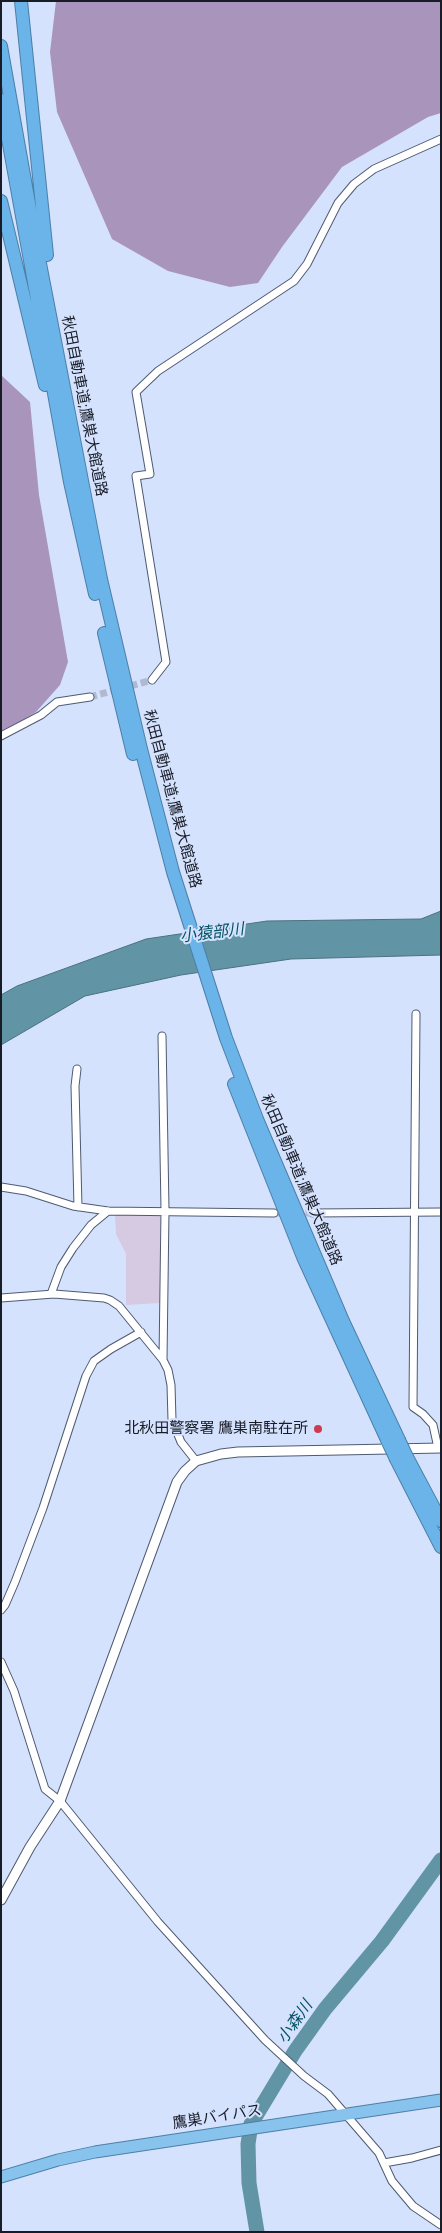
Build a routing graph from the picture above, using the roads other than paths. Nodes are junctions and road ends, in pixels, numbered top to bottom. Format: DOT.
graph roads {
  1 [pos="21,1"];
  2 [pos="1,46"];
  3 [pos="1,100"];
  4 [pos="441,139"];
  5 [pos="1,201"];
  6 [pos="70,482"];
  7 [pos="88,518"];
  8 [pos="152,680"];
  9 [pos="90,696"];
  10 [pos="1,736"];
  11 [pos="169,873"];
  12 [pos="416,1014"];
  13 [pos="162,1036"];
  14 [pos="77,1068"];
  15 [pos="1,1187"];
  16 [pos="78,1207"];
  17 [pos="165,1210"];
  18 [pos="108,1211"];
  19 [pos="441,1212"];
  20 [pos="274,1213"];
  21 [pos="313,1213"];
  22 [pos="415,1213"];
  23 [pos="51,1294"];
  24 [pos="1,1298"];
  25 [pos="141,1332"];
  26 [pos="163,1360"];
  27 [pos="439,1448"];
  28 [pos="402,1458"];
  29 [pos="196,1461"];
  30 [pos="441,1521"];
  31 [pos="441,1546"];
  32 [pos="1,1610"];
  33 [pos="1,1662"];
  34 [pos="60,1801"];
  35 [pos="1,1900"];
  36 [pos="441,2100"];
  37 [pos="345,2114"];
  38 [pos="441,2150"];
  39 [pos="384,2163"];
  40 [pos="1,2177"];
  41 [pos="441,2225"];
  1 -- 7 [label="highway"];
  2 -- 7 [label="highway, 秋田自動車道;鷹巣大館道路"];
  3 -- 6 [label="highway, 秋田自動車道;鷹巣大館道路"];
  4 -- 8 [label="street"];
  5 -- 6 [label="highway"];
  6 -- 11 [label="highway, 秋田自動車道;鷹巣大館道路"];
  7 -- 11 [label="highway, 秋田自動車道;鷹巣大館道路"];
  9 -- 10 [label="street"];
  11 -- 28 [label="highway, 秋田自動車道;鷹巣大館道路, bridge"];
  12 -- 22 [label="street"];
  13 -- 17 [label="street"];
  14 -- 16 [label="street"];
  15 -- 16 [label="street"];
  16 -- 18 [label="street"];
  17 -- 18 [label="street"];
  17 -- 20 [label="street"];
  17 -- 26 [label="street"];
  18 -- 23 [label="street"];
  19 -- 22 [label="street"];
  21 -- 22 [label="street"];
  22 -- 27 [label="street"];
  23 -- 24 [label="street"];
  23 -- 25 [label="street"];
  25 -- 26 [label="street"];
  25 -- 32 [label="street"];
  26 -- 29 [label="street"];
  27 -- 29 [label="street"];
  28 -- 30 [label="highway, 秋田自動車道;鷹巣大館道路"];
  28 -- 31 [label="highway, 秋田自動車道;鷹巣大館道路"];
  29 -- 34 [label="street"];
  33 -- 34 [label="street"];
  34 -- 35 [label="street"];
  34 -- 37 [label="street"];
  36 -- 37 [label="highway, 鷹巣バイパス"];
  37 -- 39 [label="street"];
  37 -- 40 [label="highway, 鷹巣バイパス"];
  38 -- 39 [label="street"];
  39 -- 41 [label="street"];
}
